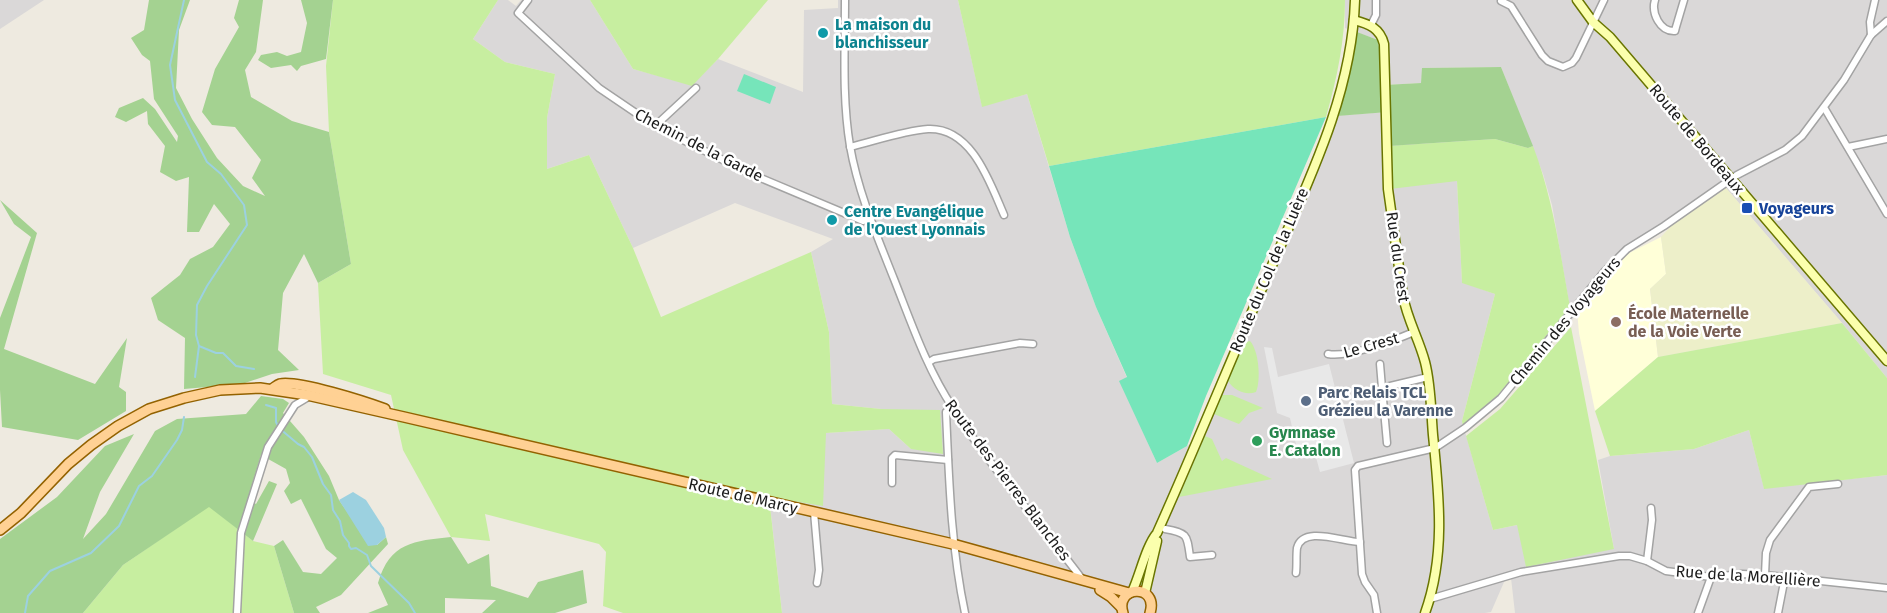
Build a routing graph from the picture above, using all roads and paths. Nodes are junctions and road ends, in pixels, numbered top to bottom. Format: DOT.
graph roads {
  1 [pos="528,0"];
  2 [pos="844,0"];
  3 [pos="1355,0"];
  4 [pos="1376,0"];
  5 [pos="1577,0"];
  6 [pos="1604,0"];
  7 [pos="1655,0"];
  8 [pos="1684,0"];
  9 [pos="1875,0"];
  10 [pos="1501,1"];
  11 [pos="1354,20"];
  12 [pos="1887,21"];
  13 [pos="1593,22"];
  14 [pos="1371,25"];
  15 [pos="1871,35"];
  16 [pos="696,88"];
  17 [pos="1825,109"];
  18 [pos="655,126"];
  19 [pos="1887,139"];
  20 [pos="850,147"];
  21 [pos="1848,147"];
  22 [pos="1731,179"];
  23 [pos="1887,214"];
  24 [pos="1004,215"];
  25 [pos="870,218"];
  26 [pos="1414,332"];
  27 [pos="1033,344"];
  28 [pos="1328,354"];
  29 [pos="1887,361"];
  30 [pos="929,362"];
  31 [pos="1380,364"];
  32 [pos="1428,377"];
  33 [pos="1382,388"];
  34 [pos="272,389"];
  35 [pos="294,393"];
  36 [pos="309,396"];
  37 [pos="345,396"];
  38 [pos="295,405"];
  39 [pos="952,408"];
  40 [pos="404,417"];
  41 [pos="1387,443"];
  42 [pos="1434,448"];
  43 [pos="948,460"];
  44 [pos="892,483"];
  45 [pos="1838,484"];
  46 [pos="1651,508"];
  47 [pos="814,512"];
  48 [pos="0,530"];
  49 [pos="1161,531"];
  50 [pos="1360,542"];
  51 [pos="953,544"];
  52 [pos="1212,555"];
  53 [pos="1647,561"];
  54 [pos="1296,573"];
  55 [pos="1765,575"];
  56 [pos="1711,577"];
  57 [pos="1785,577"];
  58 [pos="1082,580"];
  59 [pos="817,583"];
  60 [pos="1887,588"];
  61 [pos="1131,592"];
  62 [pos="1145,593"];
  63 [pos="1430,599"];
  64 [pos="1122,610"];
  65 [pos="1151,612"];
  66 [pos="237,613"];
  67 [pos="965,613"];
  68 [pos="1377,613"];
  69 [pos="1425,613"];
  70 [pos="1698,613"];
  71 [pos="1778,613"];
  1 -- 18 [label="street, Chemin de la Garde"];
  2 -- 20 [label="street, Route des Pierres Blanches"];
  3 -- 11 [label="street, Route du Col de la Luère"];
  4 -- 14 [label="street"];
  5 -- 13 [label="street, Route de Bordeaux"];
  6 -- 13 [label="street"];
  7 -- 8 [label="street"];
  9 -- 15 [label="street"];
  10 -- 13 [label="street"];
  11 -- 14 [label="street"];
  11 -- 49 [label="street, Route du Col de la Luère"];
  12 -- 15 [label="street"];
  13 -- 22 [label="street, Route de Bordeaux"];
  14 -- 26 [label="street, Rue du Crest"];
  15 -- 17 [label="street, Chemin des Voyageurs"];
  16 -- 18 [label="street"];
  17 -- 21 [label="street"];
  17 -- 22 [label="street, Chemin des Voyageurs"];
  18 -- 25 [label="street, Chemin de la Garde"];
  19 -- 21 [label="street"];
  20 -- 24 [label="street"];
  20 -- 25 [label="street, Route des Pierres Blanches"];
  21 -- 23 [label="street"];
  22 -- 29 [label="street, Route de Bordeaux"];
  22 -- 42 [label="street, Chemin des Voyageurs"];
  25 -- 30 [label="street, Route des Pierres Blanches"];
  26 -- 28 [label="street, Le Crest"];
  26 -- 32 [label="street, Rue du Crest"];
  27 -- 30 [label="street"];
  30 -- 39 [label="street, Route des Pierres Blanches"];
  31 -- 33 [label="street"];
  32 -- 33 [label="street"];
  32 -- 42 [label="street, Rue du Crest"];
  33 -- 41 [label="street"];
  34 -- 35 [label="main road, Route de Marcy"];
  34 -- 37 [label="main road, Route de Marcy"];
  34 -- 48 [label="main road, Route de Marcy"];
  35 -- 36 [label="main road, Route de Marcy"];
  35 -- 37 [label="street, Route de Marcy"];
  35 -- 38 [label="street"];
  36 -- 38 [label="street"];
  36 -- 40 [label="main road, Route de Marcy"];
  37 -- 40 [label="main road, Route de Marcy"];
  38 -- 66 [label="street"];
  39 -- 43 [label="street"];
  39 -- 58 [label="street, Route des Pierres Blanches"];
  40 -- 47 [label="main road, Route de Marcy"];
  42 -- 50 [label="street, Chemin des Voyageurs"];
  42 -- 63 [label="street, Rue du Crest"];
  43 -- 44 [label="street"];
  43 -- 51 [label="street"];
  45 -- 55 [label="street"];
  46 -- 53 [label="street"];
  47 -- 51 [label="main road, Route de Marcy"];
  47 -- 59 [label="street"];
  49 -- 52 [label="street"];
  49 -- 61 [label="street, Route du Col de la Luère"];
  49 -- 62 [label="street, Route du Col de la Luère"];
  50 -- 54 [label="street"];
  50 -- 68 [label="street"];
  51 -- 58 [label="main road, Route de Marcy"];
  51 -- 67 [label="street"];
  53 -- 56 [label="street, Rue de la Morellière"];
  53 -- 63 [label="street, Rue de la Morellière"];
  55 -- 56 [label="street, Rue de la Morellière"];
  55 -- 57 [label="street, Rue de la Morellière"];
  56 -- 70 [label="street"];
  57 -- 60 [label="street, Rue de la Morellière"];
  57 -- 71 [label="street"];
  58 -- 61 [label="main road, Route de Marcy"];
  58 -- 64 [label="main road, Route de Marcy"];
  61 -- 62 [label="main road, Route de Marcy"];
  61 -- 64 [label="main road"];
  62 -- 65 [label="main road"];
  63 -- 69 [label="street, Rue du Crest"];
}
